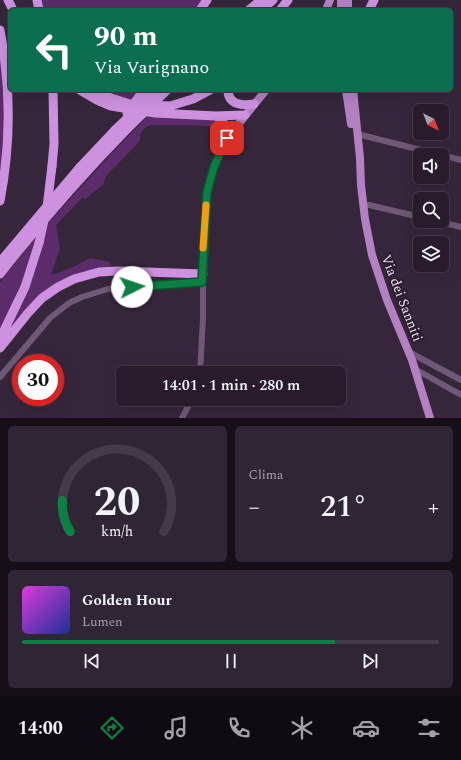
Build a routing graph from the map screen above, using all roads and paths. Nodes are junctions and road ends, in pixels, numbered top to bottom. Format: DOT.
graph roads {
  1 [pos="261,0"];
  2 [pos="273,0"];
  3 [pos="288,0"];
  4 [pos="251,8"];
  5 [pos="263,8"];
  6 [pos="282,8"];
  7 [pos="0,30"];
  8 [pos="52,92"];
  9 [pos="83,92"];
  10 [pos="98,92"];
  11 [pos="143,92"];
  12 [pos="155,92"];
  13 [pos="165,92"];
  14 [pos="206,92"];
  15 [pos="228,92"];
  16 [pos="264,92"];
  17 [pos="346,92"];
  18 [pos="353,92"];
  19 [pos="254,104"];
  20 [pos="245,115"];
  21 [pos="216,116"];
  22 [pos="115,130"];
  23 [pos="357,134"];
  24 [pos="227,138"];
  25 [pos="413,148"];
  26 [pos="449,157"];
  27 [pos="461,160"];
  28 [pos="361,185"];
  29 [pos="0,200"];
  30 [pos="363,205"];
  31 [pos="413,215"];
  32 [pos="449,224"];
  33 [pos="461,226"];
  34 [pos="0,262"];
  35 [pos="0,274"];
  36 [pos="203,278"];
  37 [pos="0,339"];
  38 [pos="0,348"];
  39 [pos="408,352"];
  40 [pos="200,366"];
  41 [pos="415,369"];
  42 [pos="0,377"];
  43 [pos="461,380"];
  44 [pos="461,395"];
  45 [pos="188,406"];
  46 [pos="182,418"];
  47 [pos="430,418"];
  1 -- 4 [label="highway"];
  2 -- 5 [label="highway"];
  3 -- 6 [label="highway"];
  7 -- 29 [label="highway"];
  8 -- 37 [label="highway, bridge"];
  9 -- 21 [label="highway"];
  10 -- 14 [label="highway"];
  11 -- 22 [label="highway, bridge"];
  12 -- 22 [label="highway, bridge"];
  13 -- 35 [label="highway, bridge"];
  15 -- 19 [label="highway"];
  16 -- 19 [label="main road"];
  17 -- 28 [label="main road, Via dei Sanniti"];
  18 -- 23 [label="main road, Via dei Sanniti"];
  19 -- 20 [label="main road"];
  20 -- 21 [label="highway"];
  20 -- 24 [label="main road"];
  21 -- 24 [label="highway"];
  22 -- 34 [label="highway"];
  23 -- 25 [label="street"];
  23 -- 28 [label="main road, Via dei Sanniti"];
  24 -- 36 [label="main road"];
  26 -- 27 [label="street"];
  28 -- 30 [label="main road, Via dei Sanniti"];
  30 -- 31 [label="street"];
  30 -- 39 [label="main road, Via dei Sanniti"];
  32 -- 33 [label="street"];
  36 -- 38 [label="highway"];
  36 -- 40 [label="street"];
  36 -- 42 [label="street"];
  39 -- 41 [label="main road, Via dei Sanniti"];
  39 -- 43 [label="street"];
  41 -- 44 [label="street"];
  41 -- 47 [label="main road, Via dei Sanniti"];
  45 -- 46 [label="street"];
}
